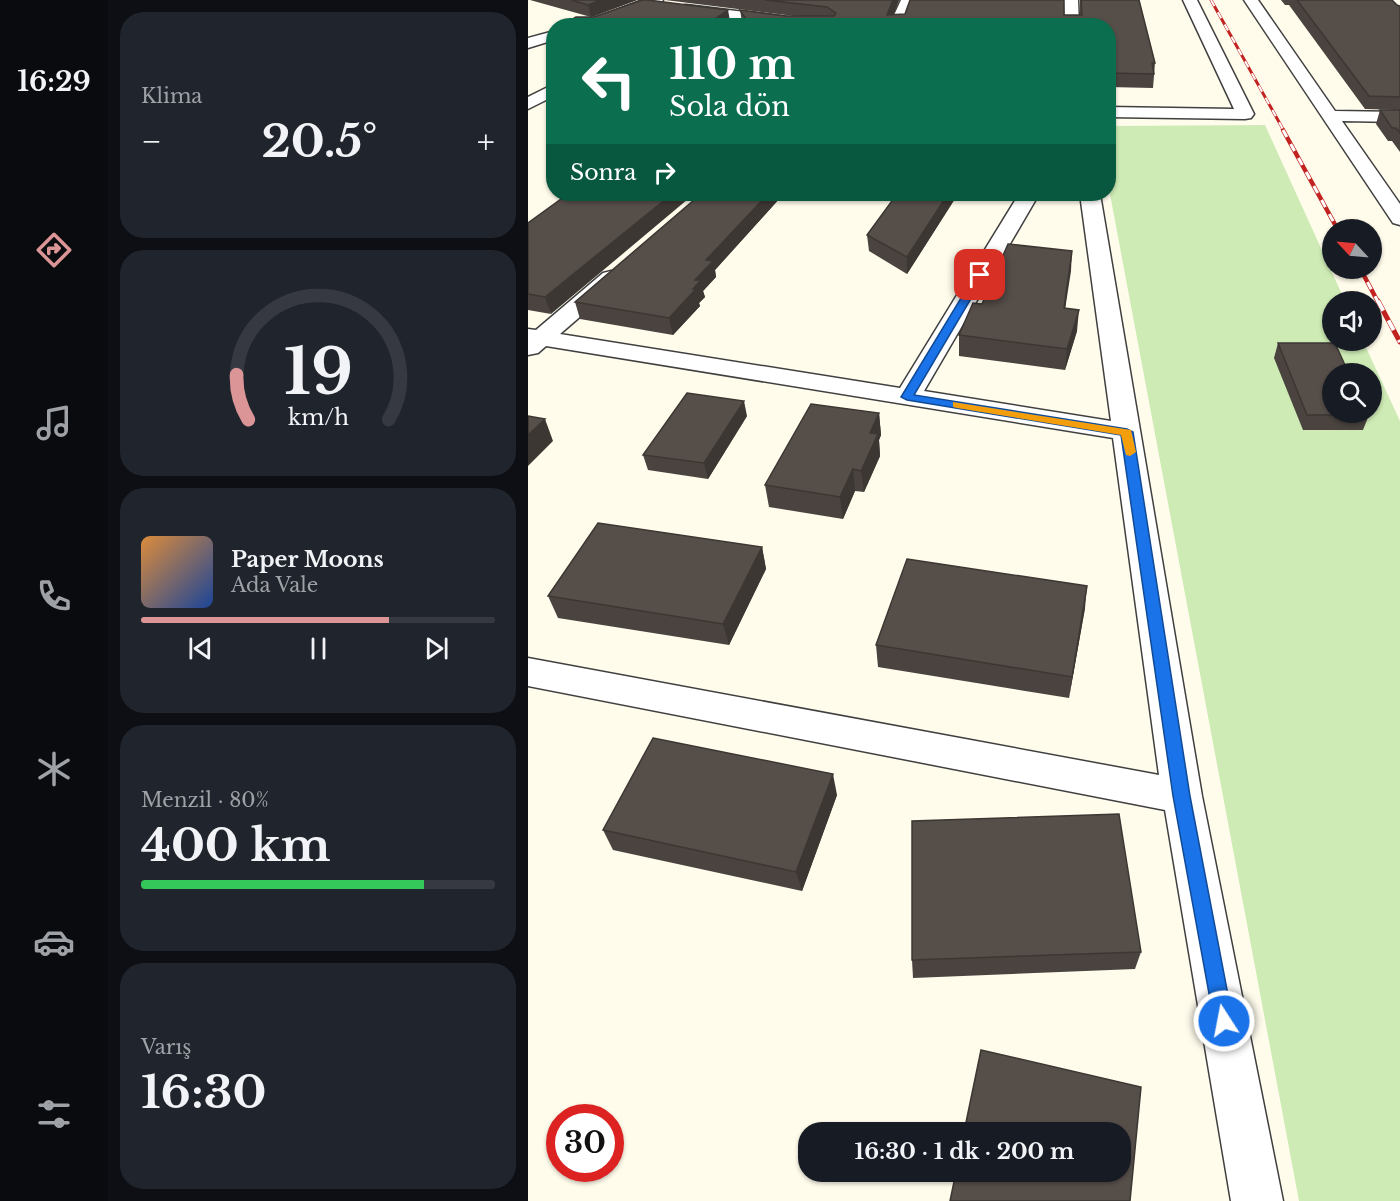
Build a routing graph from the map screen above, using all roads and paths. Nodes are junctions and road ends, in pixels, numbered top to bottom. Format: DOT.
graph roads {
  1 [pos="908,0"];
  2 [pos="1071,0"];
  3 [pos="1190,0"];
  4 [pos="1251,0"];
  5 [pos="651,2"];
  6 [pos="604,18"];
  7 [pos="769,18"];
  8 [pos="900,18"];
  9 [pos="1072,18"];
  10 [pos="546,40"];
  11 [pos="531,51"];
  12 [pos="546,94"];
  13 [pos="528,104"];
  14 [pos="1116,112"];
  15 [pos="1330,116"];
  16 [pos="1400,117"];
  17 [pos="1025,201"];
  18 [pos="1091,201"];
  19 [pos="1400,219"];
  20 [pos="629,262"];
  21 [pos="532,341"];
  22 [pos="907,397"];
  23 [pos="1127,432"];
  24 [pos="528,672"];
  25 [pos="1182,796"];
  26 [pos="1257,1201"];
  1 -- 8 [label="street"];
  2 -- 9 [label="street"];
  3 -- 14 [label="street"];
  4 -- 15 [label="street"];
  5 -- 6 [label="street"];
  5 -- 7 [label="street"];
  10 -- 11 [label="street"];
  12 -- 13 [label="street"];
  15 -- 16 [label="street"];
  15 -- 19 [label="street"];
  17 -- 22 [label="street"];
  18 -- 23 [label="street"];
  20 -- 21 [label="street"];
  21 -- 22 [label="street"];
  22 -- 23 [label="street"];
  23 -- 25 [label="street"];
  24 -- 25 [label="street"];
  25 -- 26 [label="street"];
}
